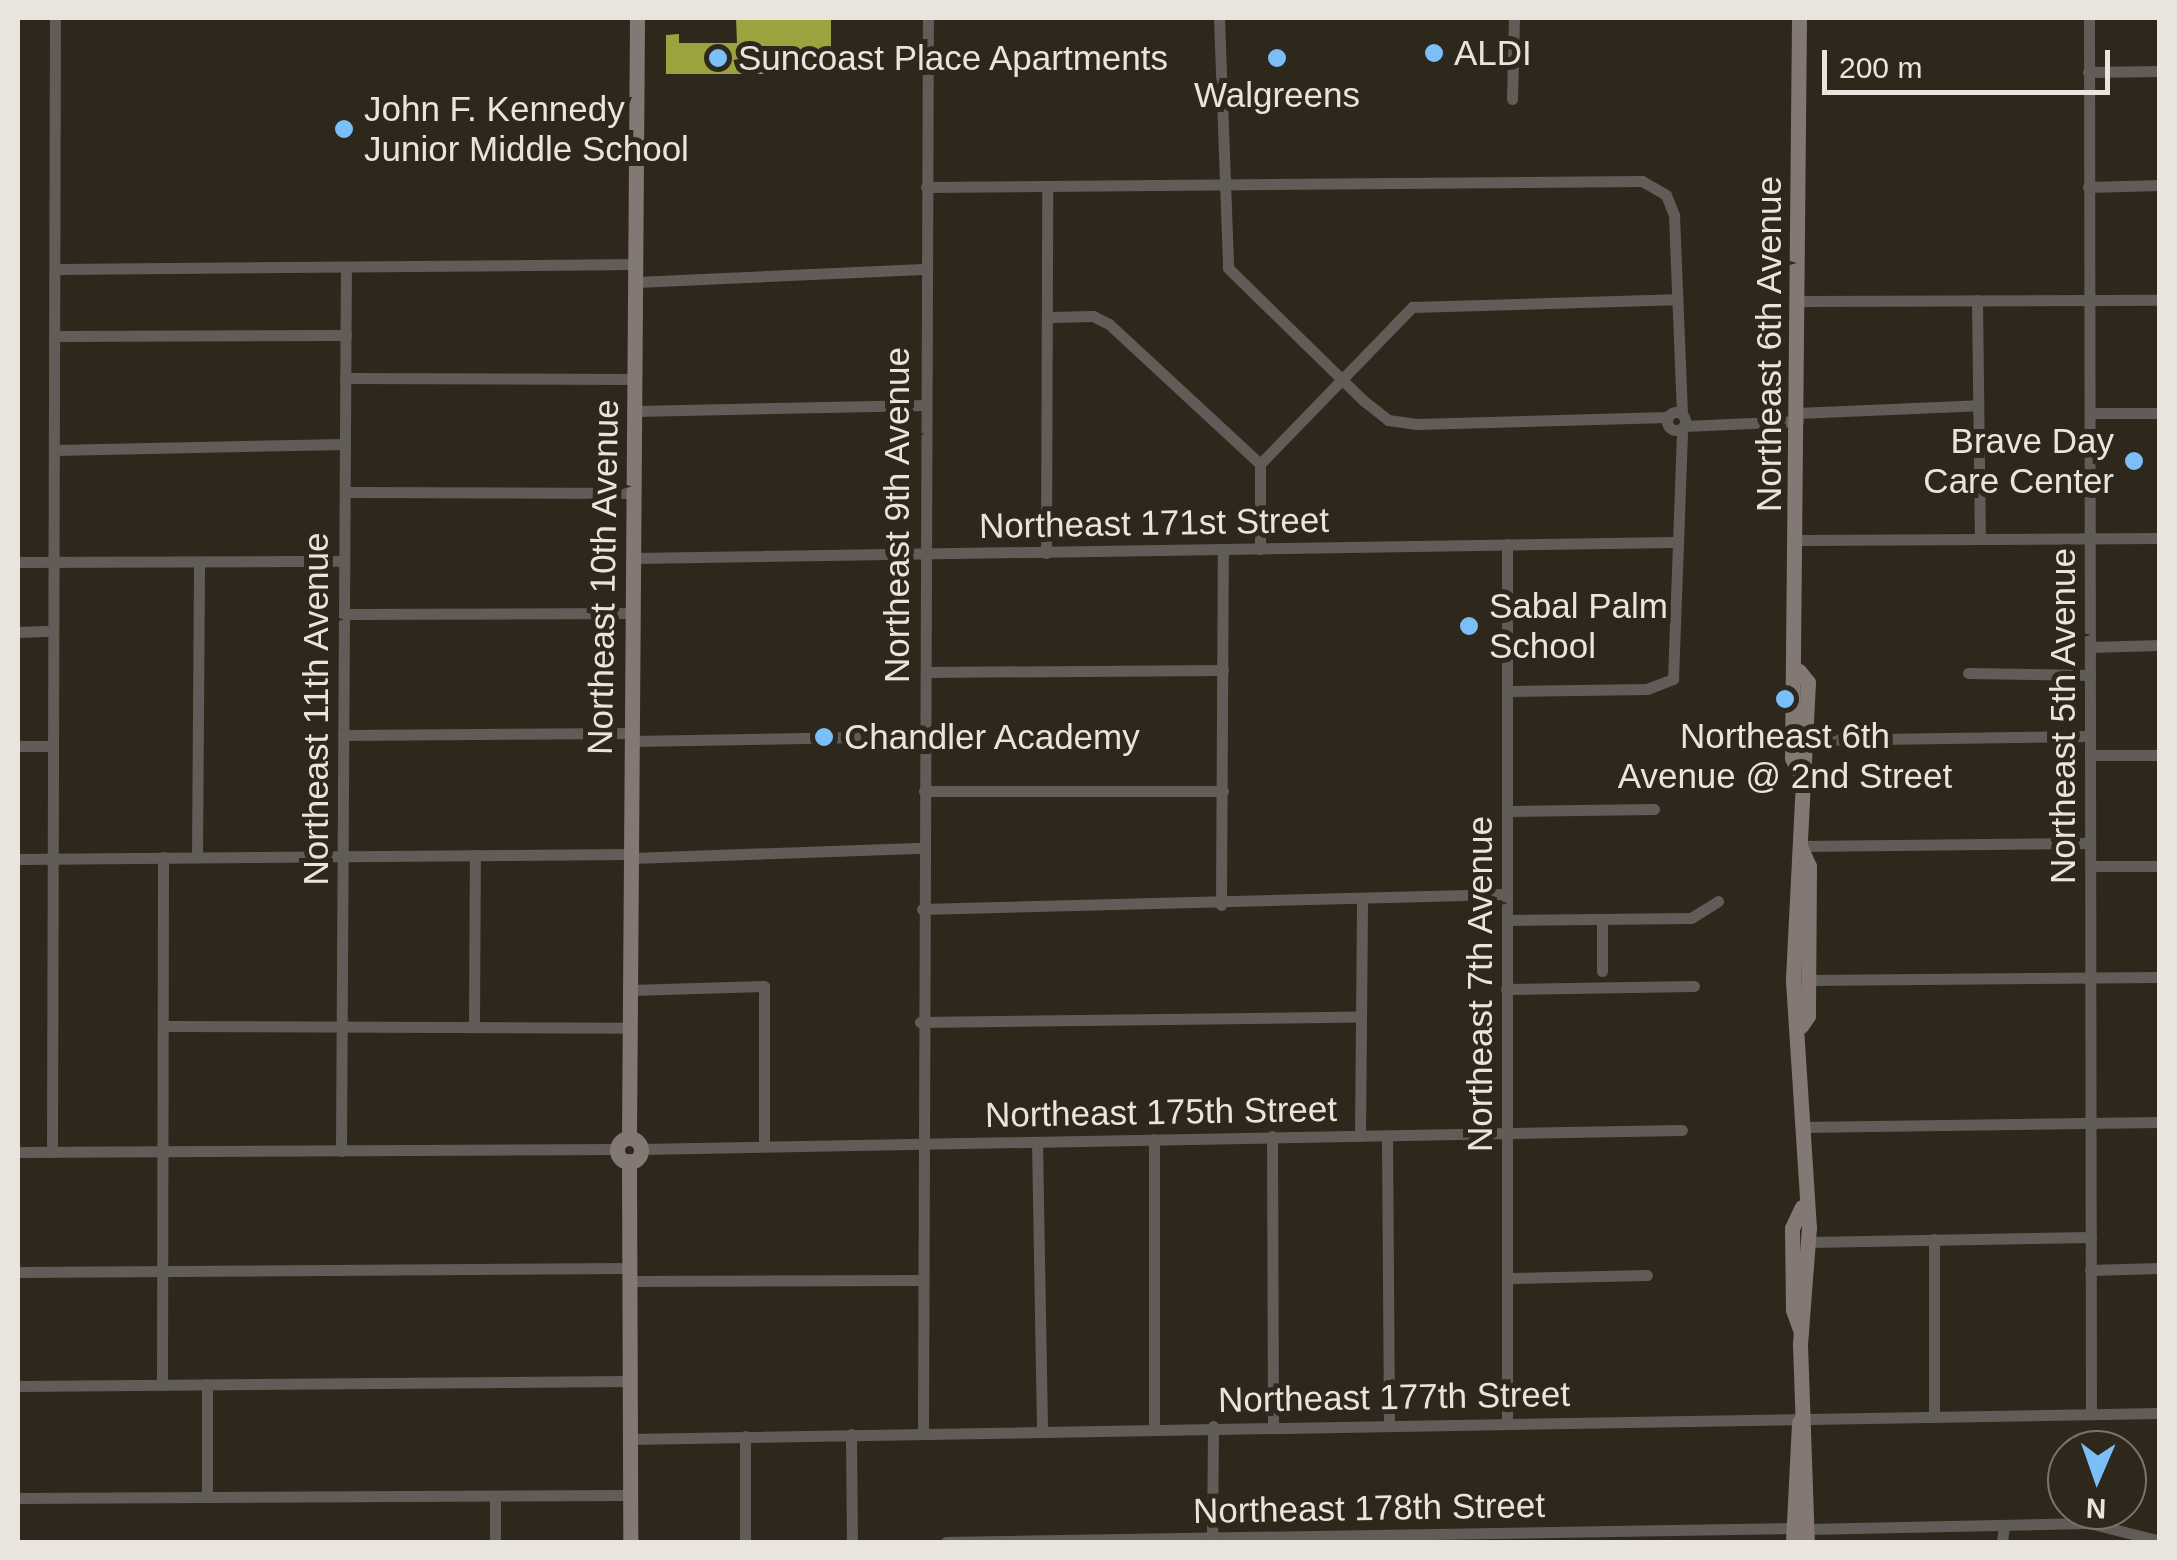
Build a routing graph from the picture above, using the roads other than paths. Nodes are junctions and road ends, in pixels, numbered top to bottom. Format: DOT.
graph roads {
  1 [pos="56,18"];
  2 [pos="637,18"];
  3 [pos="928,18"];
  4 [pos="1219,18"];
  5 [pos="1514,18"];
  6 [pos="1799,18"];
  7 [pos="2089,18"];
  8 [pos="2160,70"];
  9 [pos="2088,72"];
  10 [pos="1512,99"];
  11 [pos="1220,184"];
  12 [pos="2160,185"];
  13 [pos="926,187"];
  14 [pos="2088,187"];
  15 [pos="1047,190"];
  16 [pos="636,264"];
  17 [pos="346,268"];
  18 [pos="923,268"];
  19 [pos="57,269"];
  20 [pos="636,282"];
  21 [pos="1675,299"];
  22 [pos="1978,300"];
  23 [pos="2090,300"];
  24 [pos="2160,300"];
  25 [pos="1798,301"];
  26 [pos="1050,317"];
  27 [pos="346,335"];
  28 [pos="56,336"];
  29 [pos="345,378"];
  30 [pos="635,378"];
  31 [pos="1343,382"];
  32 [pos="1978,404"];
  33 [pos="926,406"];
  34 [pos="635,411"];
  35 [pos="2091,413"];
  36 [pos="2160,413"];
  37 [pos="1798,417"];
  38 [pos="1676,421"];
  39 [pos="345,444"];
  40 [pos="54,450"];
  41 [pos="1260,464"];
  42 [pos="345,492"];
  43 [pos="634,493"];
  44 [pos="2090,538"];
  45 [pos="2160,538"];
  46 [pos="1980,539"];
  47 [pos="1799,540"];
  48 [pos="1674,542"];
  49 [pos="1507,544"];
  50 [pos="1260,549"];
  51 [pos="1224,550"];
  52 [pos="1046,553"];
  53 [pos="924,554"];
  54 [pos="634,558"];
  55 [pos="344,561"];
  56 [pos="18,562"];
  57 [pos="52,562"];
  58 [pos="199,563"];
  59 [pos="634,613"];
  60 [pos="344,614"];
  61 [pos="52,631"];
  62 [pos="18,632"];
  63 [pos="2160,646"];
  64 [pos="2090,647"];
  65 [pos="1223,670"];
  66 [pos="1799,671"];
  67 [pos="926,672"];
  68 [pos="1968,673"];
  69 [pos="2090,675"];
  70 [pos="1508,691"];
  71 [pos="343,735"];
  72 [pos="925,736"];
  73 [pos="2090,736"];
  74 [pos="632,737"];
  75 [pos="1807,740"];
  76 [pos="18,746"];
  77 [pos="52,746"];
  78 [pos="2090,755"];
  79 [pos="2160,755"];
  80 [pos="1800,774"];
  81 [pos="924,791"];
  82 [pos="1223,791"];
  83 [pos="1654,809"];
  84 [pos="1508,811"];
  85 [pos="2090,843"];
  86 [pos="1800,846"];
  87 [pos="923,848"];
  88 [pos="475,855"];
  89 [pos="343,856"];
  90 [pos="631,856"];
  91 [pos="197,857"];
  92 [pos="18,858"];
  93 [pos="54,858"];
  94 [pos="163,858"];
  95 [pos="2090,866"];
  96 [pos="2160,866"];
  97 [pos="1506,894"];
  98 [pos="1362,901"];
  99 [pos="1718,901"];
  100 [pos="1221,905"];
  101 [pos="922,909"];
  102 [pos="1602,918"];
  103 [pos="1507,920"];
  104 [pos="1602,971"];
  105 [pos="2160,977"];
  106 [pos="2091,978"];
  107 [pos="1808,980"];
  108 [pos="1694,986"];
  109 [pos="1506,988"];
  110 [pos="630,990"];
  111 [pos="1360,1017"];
  112 [pos="920,1022"];
  113 [pos="342,1024"];
  114 [pos="474,1024"];
  115 [pos="163,1026"];
  116 [pos="1801,1026"];
  117 [pos="630,1028"];
  118 [pos="2160,1122"];
  119 [pos="2090,1123"];
  120 [pos="1802,1127"];
  121 [pos="1682,1130"];
  122 [pos="1507,1133"];
  123 [pos="1272,1136"];
  124 [pos="1360,1136"];
  125 [pos="1387,1136"];
  126 [pos="1154,1138"];
  127 [pos="1037,1142"];
  128 [pos="922,1144"];
  129 [pos="764,1146"];
  130 [pos="629,1149"];
  131 [pos="341,1150"];
  132 [pos="162,1151"];
  133 [pos="18,1152"];
  134 [pos="52,1152"];
  135 [pos="1802,1208"];
  136 [pos="2090,1237"];
  137 [pos="1934,1239"];
  138 [pos="1809,1242"];
  139 [pos="2160,1268"];
  140 [pos="2090,1270"];
  141 [pos="162,1271"];
  142 [pos="18,1272"];
  143 [pos="629,1275"];
  144 [pos="1647,1275"];
  145 [pos="1509,1278"];
  146 [pos="920,1280"];
  147 [pos="1800,1332"];
  148 [pos="629,1381"];
  149 [pos="162,1384"];
  150 [pos="207,1384"];
  151 [pos="18,1386"];
  152 [pos="2160,1413"];
  153 [pos="2092,1414"];
  154 [pos="1934,1416"];
  155 [pos="1800,1418"];
  156 [pos="1388,1423"];
  157 [pos="1507,1424"];
  158 [pos="1273,1425"];
  159 [pos="1213,1426"];
  160 [pos="1154,1428"];
  161 [pos="1042,1430"];
  162 [pos="923,1432"];
  163 [pos="852,1434"];
  164 [pos="745,1436"];
  165 [pos="630,1439"];
  166 [pos="630,1495"];
  167 [pos="495,1496"];
  168 [pos="207,1497"];
  169 [pos="18,1498"];
  170 [pos="2004,1524"];
  171 [pos="1800,1535"];
  172 [pos="1686,1536"];
  173 [pos="1212,1540"];
  174 [pos="1321,1540"];
  175 [pos="2160,1541"];
  176 [pos="495,1542"];
  177 [pos="630,1542"];
  178 [pos="745,1542"];
  179 [pos="852,1542"];
  180 [pos="946,1542"];
  181 [pos="2002,1542"];
  1 -- 19 [label="street"];
  2 -- 16 [label="main road, Northeast 10th Avenue"];
  3 -- 13 [label="street, Northeast 9th Avenue"];
  4 -- 11 [label="street"];
  5 -- 10 [label="street"];
  6 -- 25 [label="main road, Northeast 6th Avenue"];
  7 -- 9 [label="street, Northeast 5th Avenue"];
  8 -- 9 [label="street"];
  9 -- 14 [label="street, Northeast 5th Avenue"];
  11 -- 15 [label="street"];
  11 -- 21 [label="street"];
  11 -- 31 [label="street"];
  12 -- 14 [label="street"];
  13 -- 15 [label="street"];
  13 -- 18 [label="street, Northeast 9th Avenue"];
  14 -- 23 [label="street, Northeast 5th Avenue"];
  15 -- 26 [label="street"];
  16 -- 17 [label="street"];
  16 -- 20 [label="main road, Northeast 10th Avenue"];
  17 -- 19 [label="street"];
  17 -- 27 [label="street, Northeast 11th Avenue"];
  18 -- 20 [label="street"];
  18 -- 33 [label="street, Northeast 9th Avenue"];
  19 -- 28 [label="street"];
  20 -- 30 [label="main road, Northeast 10th Avenue"];
  21 -- 31 [label="street"];
  21 -- 38 [label="street"];
  22 -- 23 [label="street"];
  22 -- 25 [label="street"];
  22 -- 32 [label="street"];
  23 -- 24 [label="street"];
  23 -- 35 [label="street, Northeast 5th Avenue"];
  25 -- 37 [label="main road, Northeast 6th Avenue"];
  26 -- 41 [label="street"];
  26 -- 52 [label="street"];
  27 -- 28 [label="street"];
  27 -- 29 [label="street, Northeast 11th Avenue"];
  28 -- 40 [label="street"];
  29 -- 30 [label="street"];
  29 -- 39 [label="street, Northeast 11th Avenue"];
  30 -- 34 [label="main road, Northeast 10th Avenue"];
  31 -- 38 [label="street"];
  31 -- 41 [label="street"];
  32 -- 37 [label="street"];
  32 -- 46 [label="street"];
  33 -- 34 [label="street"];
  33 -- 53 [label="street, Northeast 9th Avenue"];
  34 -- 43 [label="main road, Northeast 10th Avenue"];
  35 -- 36 [label="street"];
  35 -- 44 [label="street, Northeast 5th Avenue"];
  37 -- 38 [label="street"];
  37 -- 47 [label="main road, Northeast 6th Avenue"];
  38 -- 48 [label="street"];
  39 -- 40 [label="street"];
  39 -- 42 [label="street, Northeast 11th Avenue"];
  40 -- 57 [label="street"];
  41 -- 50 [label="street"];
  42 -- 43 [label="street"];
  42 -- 55 [label="street, Northeast 11th Avenue"];
  43 -- 54 [label="main road, Northeast 10th Avenue"];
  44 -- 45 [label="street"];
  44 -- 46 [label="street"];
  44 -- 64 [label="street, Northeast 5th Avenue"];
  46 -- 47 [label="street"];
  47 -- 66 [label="main road, Northeast 6th Avenue"];
  48 -- 49 [label="street, Northeast 171st Street"];
  48 -- 70 [label="street"];
  49 -- 50 [label="street, Northeast 171st Street"];
  49 -- 70 [label="street, Northeast 7th Avenue"];
  50 -- 51 [label="street, Northeast 171st Street"];
  51 -- 52 [label="street, Northeast 171st Street"];
  51 -- 65 [label="street"];
  52 -- 53 [label="street, Northeast 171st Street"];
  53 -- 54 [label="street, Northeast 171st Street"];
  53 -- 67 [label="street, Northeast 9th Avenue"];
  54 -- 59 [label="main road, Northeast 10th Avenue"];
  55 -- 58 [label="street"];
  55 -- 60 [label="street, Northeast 11th Avenue"];
  56 -- 57 [label="street"];
  57 -- 58 [label="street"];
  57 -- 61 [label="street"];
  58 -- 91 [label="street"];
  59 -- 60 [label="street"];
  59 -- 74 [label="main road, Northeast 10th Avenue"];
  60 -- 71 [label="street, Northeast 11th Avenue"];
  61 -- 62 [label="street"];
  61 -- 77 [label="street"];
  63 -- 64 [label="street"];
  64 -- 69 [label="street, Northeast 5th Avenue"];
  65 -- 67 [label="street"];
  65 -- 82 [label="street"];
  66 -- 75 [label="main road, Northeast 6th Avenue"];
  66 -- 80 [label="main road, Northeast 6th Avenue"];
  67 -- 72 [label="street, Northeast 9th Avenue"];
  68 -- 69 [label="street"];
  69 -- 73 [label="street, Northeast 5th Avenue"];
  70 -- 84 [label="street, Northeast 7th Avenue"];
  71 -- 74 [label="street"];
  71 -- 89 [label="street, Northeast 11th Avenue"];
  72 -- 74 [label="street"];
  72 -- 81 [label="street, Northeast 9th Avenue"];
  73 -- 75 [label="street"];
  73 -- 78 [label="street, Northeast 5th Avenue"];
  74 -- 90 [label="main road, Northeast 10th Avenue"];
  75 -- 80 [label="main road, Northeast 6th Avenue"];
  76 -- 77 [label="street"];
  77 -- 93 [label="street"];
  78 -- 79 [label="street"];
  78 -- 85 [label="street, Northeast 5th Avenue"];
  80 -- 86 [label="main road, Northeast 6th Avenue"];
  81 -- 82 [label="street"];
  81 -- 87 [label="street, Northeast 9th Avenue"];
  82 -- 100 [label="street"];
  83 -- 84 [label="street"];
  84 -- 97 [label="street, Northeast 7th Avenue"];
  85 -- 86 [label="street"];
  85 -- 95 [label="street, Northeast 5th Avenue"];
  86 -- 107 [label="main road, Northeast 6th Avenue"];
  86 -- 116 [label="main road, Northeast 6th Avenue"];
  87 -- 90 [label="street"];
  87 -- 101 [label="street, Northeast 9th Avenue"];
  88 -- 89 [label="street"];
  88 -- 90 [label="street"];
  88 -- 114 [label="street"];
  89 -- 91 [label="street"];
  89 -- 113 [label="street, Northeast 11th Avenue"];
  90 -- 110 [label="main road, Northeast 10th Avenue"];
  91 -- 94 [label="street"];
  92 -- 93 [label="street"];
  93 -- 94 [label="street"];
  93 -- 134 [label="street"];
  94 -- 115 [label="street"];
  95 -- 96 [label="street"];
  95 -- 106 [label="street, Northeast 5th Avenue"];
  97 -- 98 [label="street"];
  97 -- 103 [label="street, Northeast 7th Avenue"];
  98 -- 100 [label="street"];
  98 -- 111 [label="street"];
  99 -- 102 [label="street"];
  100 -- 101 [label="street"];
  101 -- 112 [label="street, Northeast 9th Avenue"];
  102 -- 103 [label="street"];
  102 -- 104 [label="street"];
  103 -- 109 [label="street, Northeast 7th Avenue"];
  105 -- 106 [label="street"];
  106 -- 107 [label="street"];
  106 -- 119 [label="street, Northeast 5th Avenue"];
  107 -- 116 [label="main road, Northeast 6th Avenue"];
  108 -- 109 [label="street"];
  109 -- 122 [label="street, Northeast 7th Avenue"];
  110 -- 117 [label="main road, Northeast 10th Avenue"];
  110 -- 129 [label="street"];
  111 -- 112 [label="street"];
  111 -- 124 [label="street"];
  112 -- 128 [label="street, Northeast 9th Avenue"];
  113 -- 114 [label="street"];
  113 -- 115 [label="street"];
  113 -- 131 [label="street, Northeast 11th Avenue"];
  114 -- 117 [label="street"];
  115 -- 132 [label="street"];
  116 -- 120 [label="main road, Northeast 6th Avenue"];
  117 -- 130 [label="main road, Northeast 10th Avenue"];
  118 -- 119 [label="street"];
  119 -- 120 [label="street"];
  119 -- 136 [label="street, Northeast 5th Avenue"];
  120 -- 135 [label="main road, Northeast 6th Avenue"];
  121 -- 122 [label="street, Northeast 175th Street"];
  122 -- 125 [label="street, Northeast 175th Street"];
  122 -- 145 [label="street, Northeast 7th Avenue"];
  123 -- 124 [label="street, Northeast 175th Street"];
  123 -- 126 [label="street, Northeast 175th Street"];
  123 -- 158 [label="street"];
  124 -- 125 [label="street, Northeast 175th Street"];
  125 -- 156 [label="street"];
  126 -- 127 [label="street, Northeast 175th Street"];
  126 -- 160 [label="street"];
  127 -- 128 [label="street, Northeast 175th Street"];
  127 -- 161 [label="street"];
  128 -- 129 [label="street, Northeast 175th Street"];
  128 -- 146 [label="street, Northeast 9th Avenue"];
  129 -- 130 [label="street, Northeast 175th Street"];
  130 -- 131 [label="street, Northeast 175th Street"];
  130 -- 143 [label="main road, Northeast 10th Avenue"];
  131 -- 132 [label="street, Northeast 175th Street"];
  132 -- 134 [label="street, Northeast 175th Street"];
  132 -- 141 [label="street"];
  133 -- 134 [label="street, Northeast 175th Street"];
  135 -- 138 [label="main road, Northeast 6th Avenue"];
  135 -- 147 [label="main road, Northeast 6th Avenue"];
  136 -- 137 [label="street"];
  136 -- 140 [label="street, Northeast 5th Avenue"];
  137 -- 138 [label="street"];
  137 -- 154 [label="street"];
  138 -- 147 [label="main road, Northeast 6th Avenue"];
  139 -- 140 [label="street"];
  140 -- 153 [label="street, Northeast 5th Avenue"];
  141 -- 142 [label="street"];
  141 -- 143 [label="street"];
  141 -- 149 [label="street"];
  143 -- 146 [label="street"];
  143 -- 148 [label="main road, Northeast 10th Avenue"];
  144 -- 145 [label="street"];
  145 -- 157 [label="street, Northeast 7th Avenue"];
  146 -- 162 [label="street, Northeast 9th Avenue"];
  147 -- 155 [label="main road, Northeast 6th Avenue"];
  148 -- 150 [label="street"];
  148 -- 165 [label="main road, Northeast 10th Avenue"];
  149 -- 150 [label="street"];
  149 -- 151 [label="street"];
  150 -- 168 [label="street"];
  152 -- 153 [label="street, Northeast 177th Street"];
  153 -- 154 [label="street, Northeast 177th Street"];
  154 -- 155 [label="street, Northeast 177th Street"];
  155 -- 157 [label="street, Northeast 177th Street"];
  155 -- 171 [label="main road, Northeast 6th Avenue"];
  156 -- 157 [label="street, Northeast 177th Street"];
  156 -- 158 [label="street, Northeast 177th Street"];
  158 -- 159 [label="street, Northeast 177th Street"];
  159 -- 160 [label="street, Northeast 177th Street"];
  159 -- 173 [label="street"];
  160 -- 161 [label="street, Northeast 177th Street"];
  161 -- 162 [label="street, Northeast 177th Street"];
  162 -- 163 [label="street, Northeast 177th Street"];
  163 -- 164 [label="street, Northeast 177th Street"];
  163 -- 179 [label="street"];
  164 -- 165 [label="street, Northeast 177th Street"];
  164 -- 178 [label="street"];
  165 -- 166 [label="main road, Northeast 10th Avenue"];
  166 -- 167 [label="street"];
  166 -- 177 [label="main road, Northeast 10th Avenue"];
  167 -- 168 [label="street"];
  167 -- 176 [label="street"];
  168 -- 169 [label="street"];
  170 -- 171 [label="street, Northeast 178th Street"];
  170 -- 175 [label="street, Northeast 178th Street"];
  170 -- 181 [label="street"];
  171 -- 172 [label="street, Northeast 178th Street"];
  172 -- 174 [label="street, Northeast 178th Street"];
  173 -- 174 [label="street, Northeast 178th Street"];
  173 -- 180 [label="street, Northeast 178th Street"];
}
